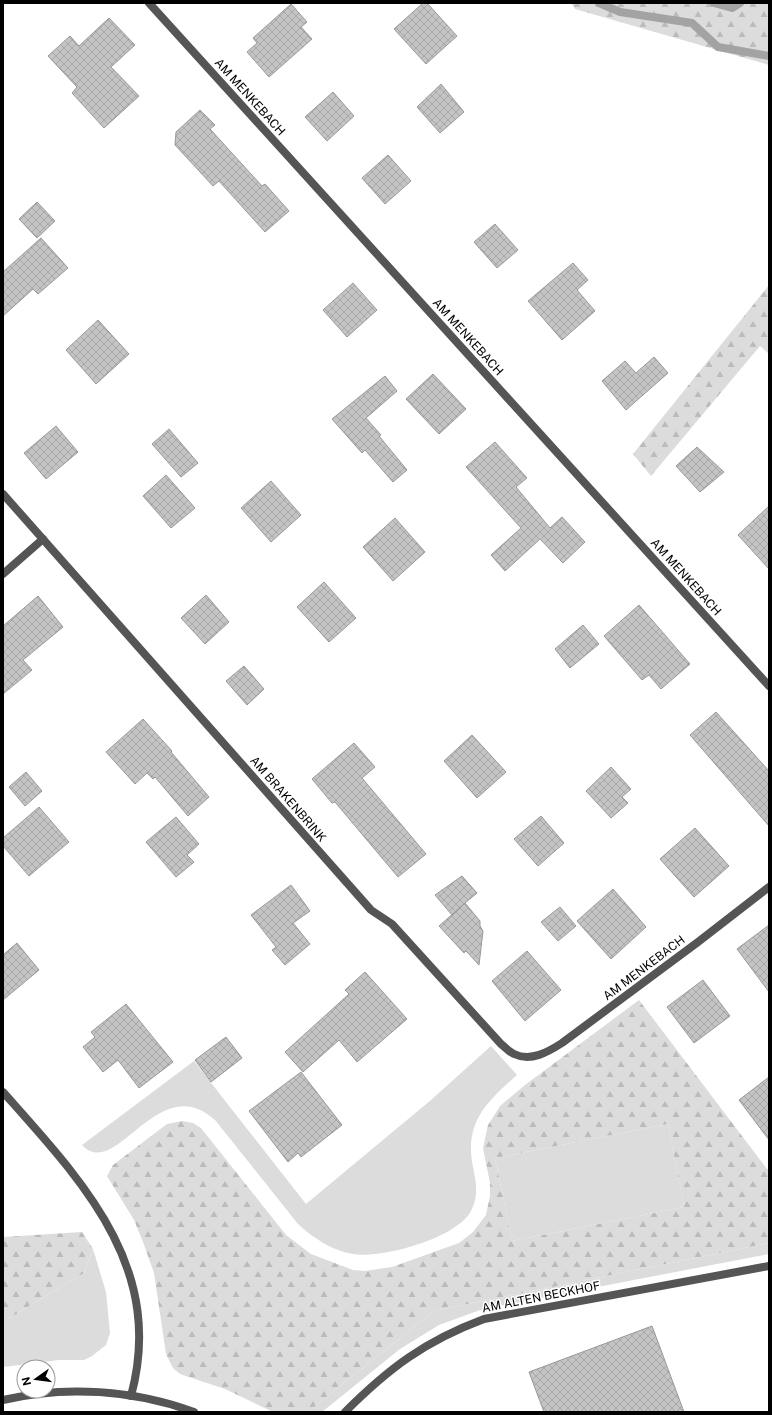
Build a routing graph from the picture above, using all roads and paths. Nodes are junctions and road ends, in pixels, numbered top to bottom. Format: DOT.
graph roads {
  1 [pos="149,3"];
  2 [pos="3,494"];
  3 [pos="43,539"];
  4 [pos="3,574"];
  5 [pos="769,686"];
  6 [pos="769,887"];
  7 [pos="528,1057"];
  8 [pos="3,1092"];
  9 [pos="769,1266"];
  10 [pos="131,1396"];
  11 [pos="3,1400"];
  12 [pos="194,1412"];
  13 [pos="345,1412"];
  1 -- 5 [label="street, AM MENKEBACH"];
  2 -- 3 [label="street, AM BRAKENBRINK"];
  3 -- 4 [label="street"];
  3 -- 7 [label="street, AM BRAKENBRINK"];
  6 -- 7 [label="street, AM MENKEBACH"];
  8 -- 10 [label="street"];
  9 -- 13 [label="street, AM ALTEN BECKHOF"];
  10 -- 11 [label="street"];
  10 -- 12 [label="street"];
}
